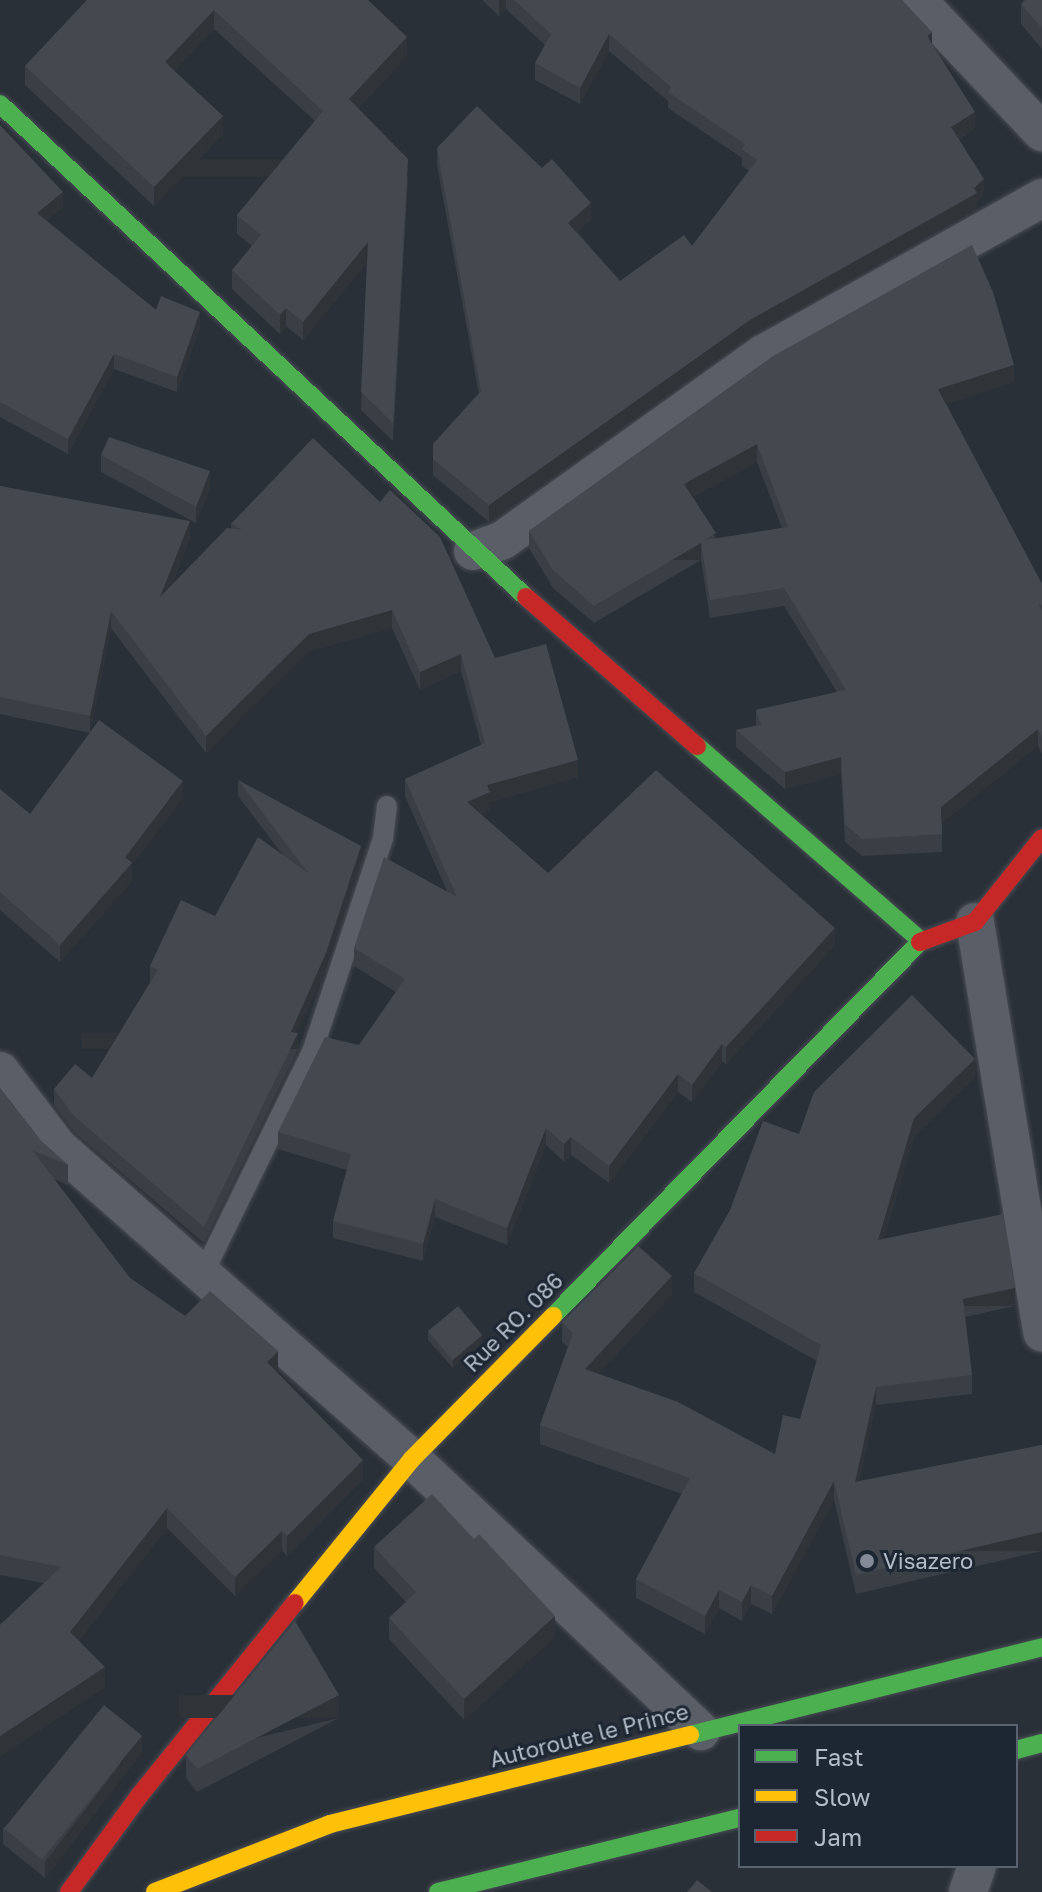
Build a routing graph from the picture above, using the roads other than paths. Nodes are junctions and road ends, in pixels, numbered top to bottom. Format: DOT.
graph roads {
  1 [pos="917,0"];
  2 [pos="0,104"];
  3 [pos="1042,132"];
  4 [pos="1042,198"];
  5 [pos="473,551"];
  6 [pos="387,806"];
  7 [pos="1042,838"];
  8 [pos="975,922"];
  9 [pos="921,941"];
  10 [pos="0,1071"];
  11 [pos="202,1276"];
  12 [pos="1042,1333"];
  13 [pos="412,1459"];
  14 [pos="1042,1647"];
  15 [pos="701,1731"];
  16 [pos="738,1818"];
  17 [pos="976,1868"];
  18 [pos="69,1892"];
  19 [pos="155,1892"];
  20 [pos="438,1892"];
  21 [pos="968,1892"];
  1 -- 3 [label="street"];
  2 -- 5 [label="street"];
  4 -- 5 [label="street"];
  5 -- 9 [label="street"];
  6 -- 11 [label="lane"];
  7 -- 8 [label="street"];
  8 -- 9 [label="street, Rue RO. 086"];
  8 -- 12 [label="street"];
  9 -- 13 [label="street, Rue RO. 086"];
  10 -- 11 [label="street"];
  11 -- 13 [label="street"];
  13 -- 15 [label="street"];
  13 -- 18 [label="street, Rue RO. 086"];
  14 -- 15 [label="street, Autoroute le Prince"];
  15 -- 19 [label="street, Autoroute le Prince"];
  16 -- 20 [label="street"];
  17 -- 21 [label="street"];
}
